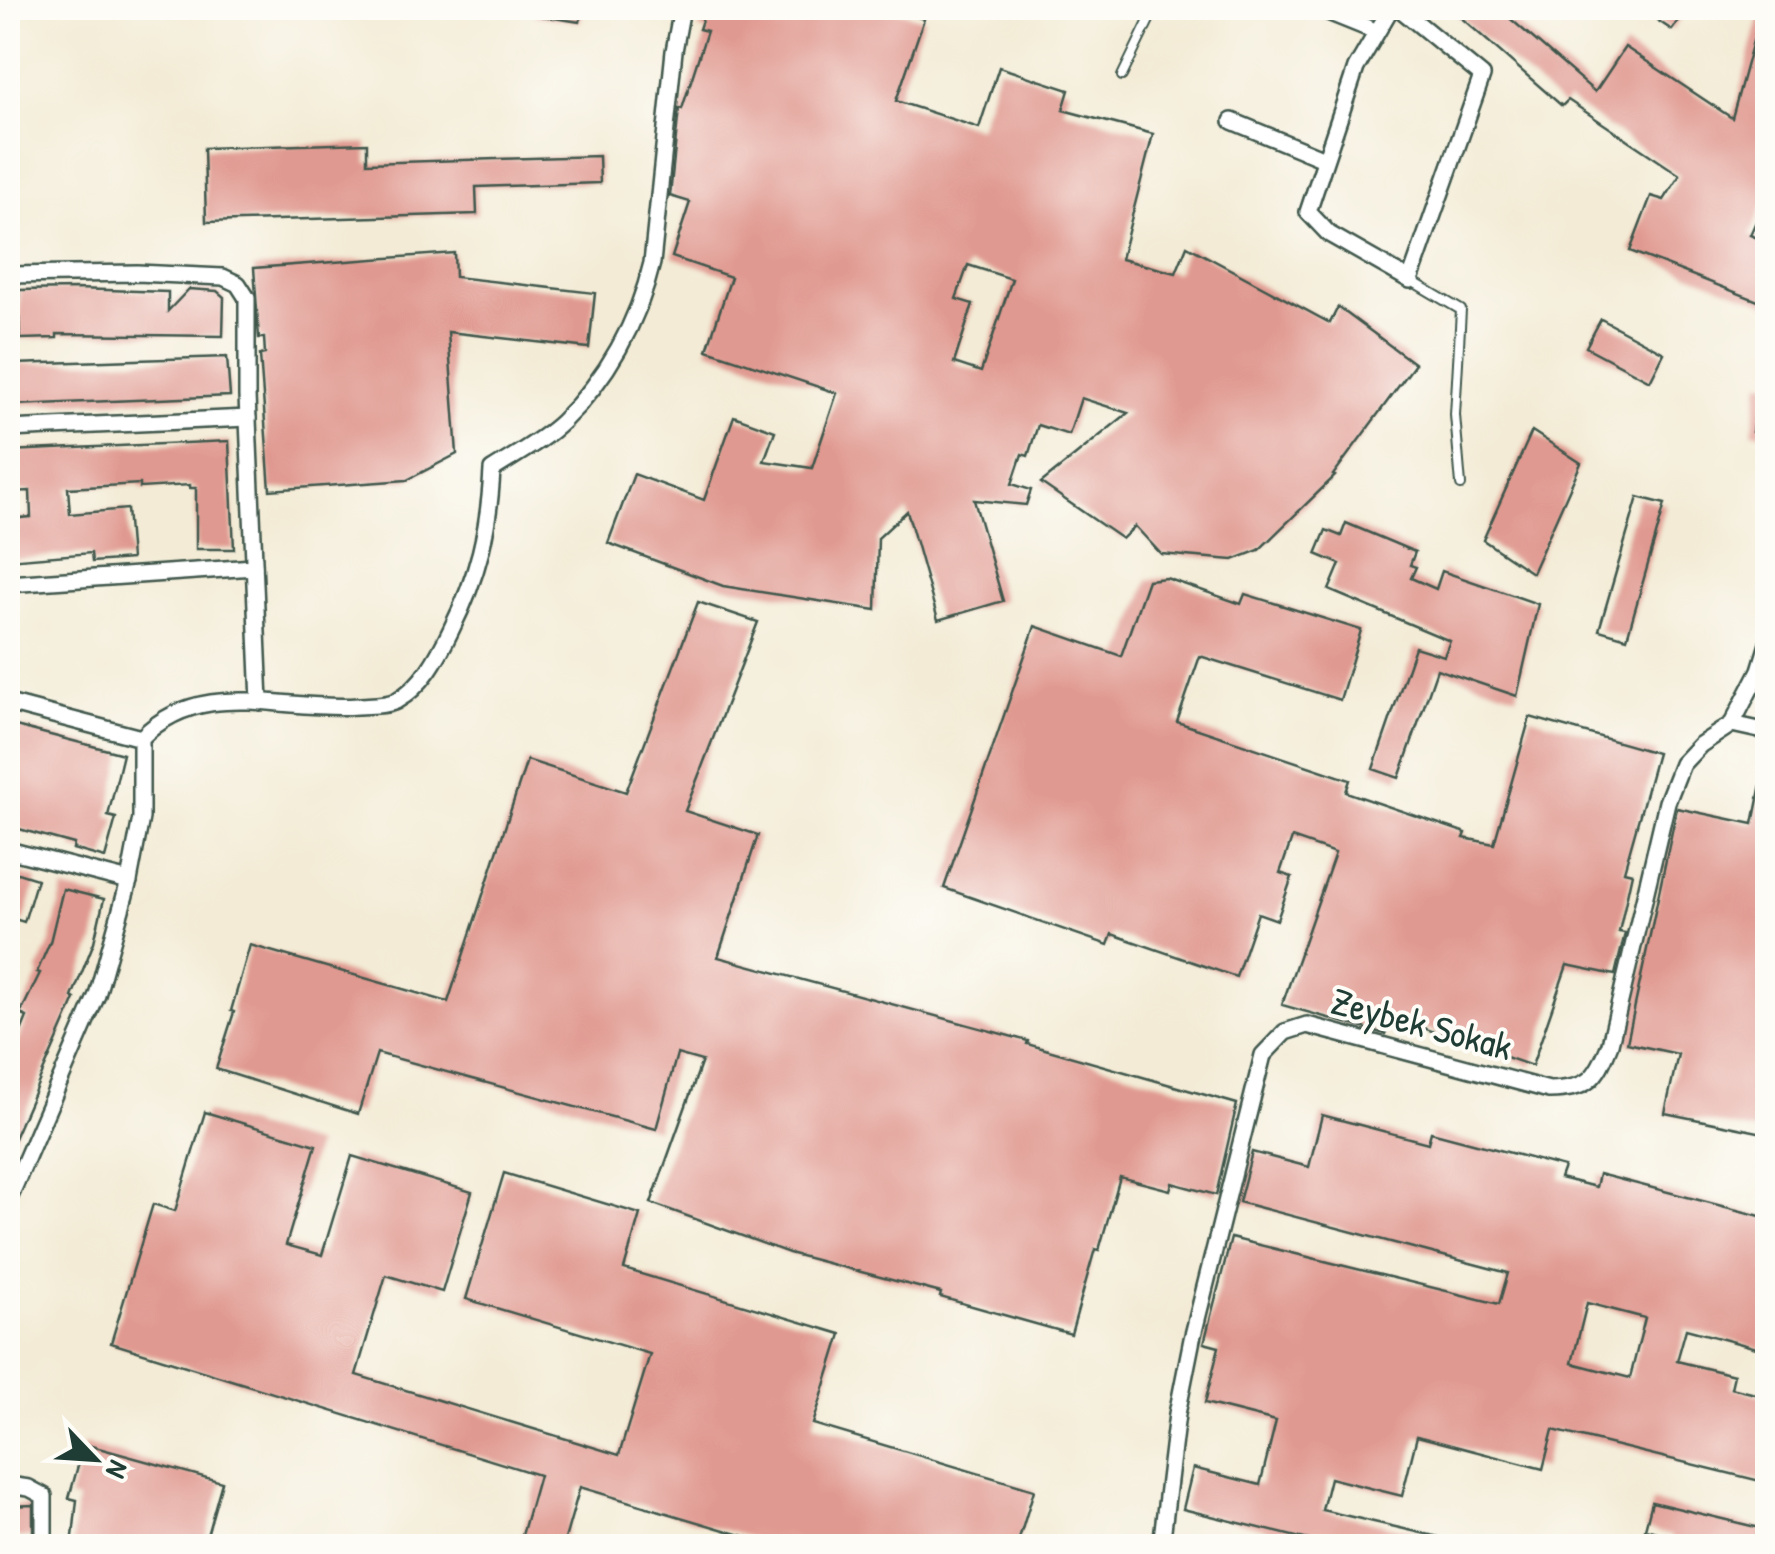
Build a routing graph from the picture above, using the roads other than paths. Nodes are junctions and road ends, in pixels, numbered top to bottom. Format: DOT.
graph roads {
  1 [pos="682,8"];
  2 [pos="1156,8"];
  3 [pos="1318,8"];
  4 [pos="1391,8"];
  5 [pos="1399,8"];
  6 [pos="1375,31"];
  7 [pos="1122,76"];
  8 [pos="1232,122"];
  9 [pos="1324,159"];
  10 [pos="8,275"];
  11 [pos="1410,280"];
  12 [pos="248,418"];
  13 [pos="8,430"];
  14 [pos="1460,485"];
  15 [pos="254,567"];
  16 [pos="8,584"];
  17 [pos="1768,644"];
  18 [pos="260,702"];
  19 [pos="8,703"];
  20 [pos="1732,724"];
  21 [pos="1768,732"];
  22 [pos="140,738"];
  23 [pos="8,850"];
  24 [pos="129,881"];
  25 [pos="9,1194"];
  26 [pos="8,1485"];
  27 [pos="44,1546"];
  28 [pos="1161,1546"];
  1 -- 18 [label="street"];
  2 -- 7 [label="lane"];
  3 -- 6 [label="street"];
  4 -- 6 [label="street"];
  5 -- 11 [label="street"];
  6 -- 9 [label="street"];
  8 -- 9 [label="street"];
  9 -- 11 [label="street"];
  10 -- 12 [label="street"];
  11 -- 14 [label="lane"];
  12 -- 13 [label="street"];
  12 -- 15 [label="street"];
  15 -- 16 [label="street"];
  15 -- 18 [label="street"];
  17 -- 20 [label="street, Zeybek Sokak"];
  18 -- 22 [label="street"];
  19 -- 22 [label="street"];
  20 -- 21 [label="street"];
  20 -- 28 [label="street, Zeybek Sokak"];
  22 -- 24 [label="street"];
  23 -- 24 [label="street"];
  24 -- 25 [label="street"];
  26 -- 27 [label="street"];
}
